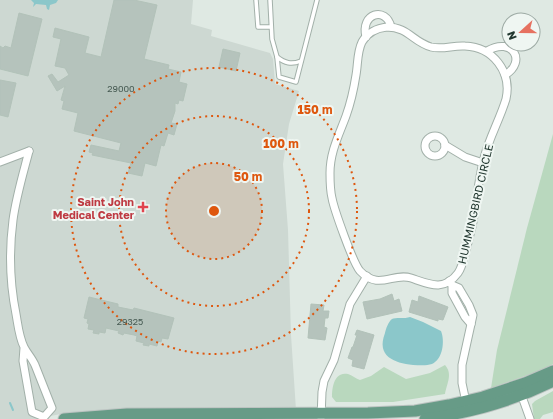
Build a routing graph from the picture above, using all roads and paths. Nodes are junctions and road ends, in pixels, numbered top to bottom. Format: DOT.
graph roads {
  1 [pos="256,0"];
  2 [pos="270,0"];
  3 [pos="317,0"];
  4 [pos="271,27"];
  5 [pos="391,27"];
  6 [pos="366,37"];
  7 [pos="486,52"];
  8 [pos="277,57"];
  9 [pos="301,62"];
  10 [pos="505,75"];
  11 [pos="445,145"];
  12 [pos="0,162"];
  13 [pos="483,163"];
  14 [pos="367,276"];
  15 [pos="450,283"];
  16 [pos="24,348"];
  17 [pos="553,370"];
  18 [pos="553,381"];
  19 [pos="520,390"];
  20 [pos="466,402"];
  21 [pos="321,416"];
  22 [pos="44,418"];
  23 [pos="64,419"];
  24 [pos="425,419"];
  25 [pos="530,419"];
  1 -- 4 [label="lane"];
  2 -- 4 [label="lane"];
  3 -- 9 [label="lane"];
  4 -- 8 [label="lane"];
  5 -- 6 [label="street"];
  5 -- 6 [label="street, HUMMINGBIRD CIRCLE"];
  5 -- 7 [label="street, HUMMINGBIRD CIRCLE"];
  6 -- 14 [label="street, HUMMINGBIRD CIRCLE"];
  7 -- 10 [label="street, HUMMINGBIRD CIRCLE"];
  7 -- 10 [label="street"];
  8 -- 9 [label="lane"];
  8 -- 9 [label="lane"];
  10 -- 13 [label="street, HUMMINGBIRD CIRCLE"];
  11 -- 13 [label="street"];
  12 -- 16 [label="street"];
  13 -- 15 [label="street, HUMMINGBIRD CIRCLE"];
  14 -- 15 [label="street"];
  14 -- 21 [label="street"];
  15 -- 20 [label="street"];
  16 -- 22 [label="street"];
  16 -- 22 [label="street"];
  17 -- 19 [label="main road"];
  18 -- 19 [label="main road"];
  19 -- 20 [label="main road"];
  19 -- 24 [label="main road"];
  19 -- 25 [label="street"];
  20 -- 21 [label="main road"];
  21 -- 23 [label="main road"];
}
